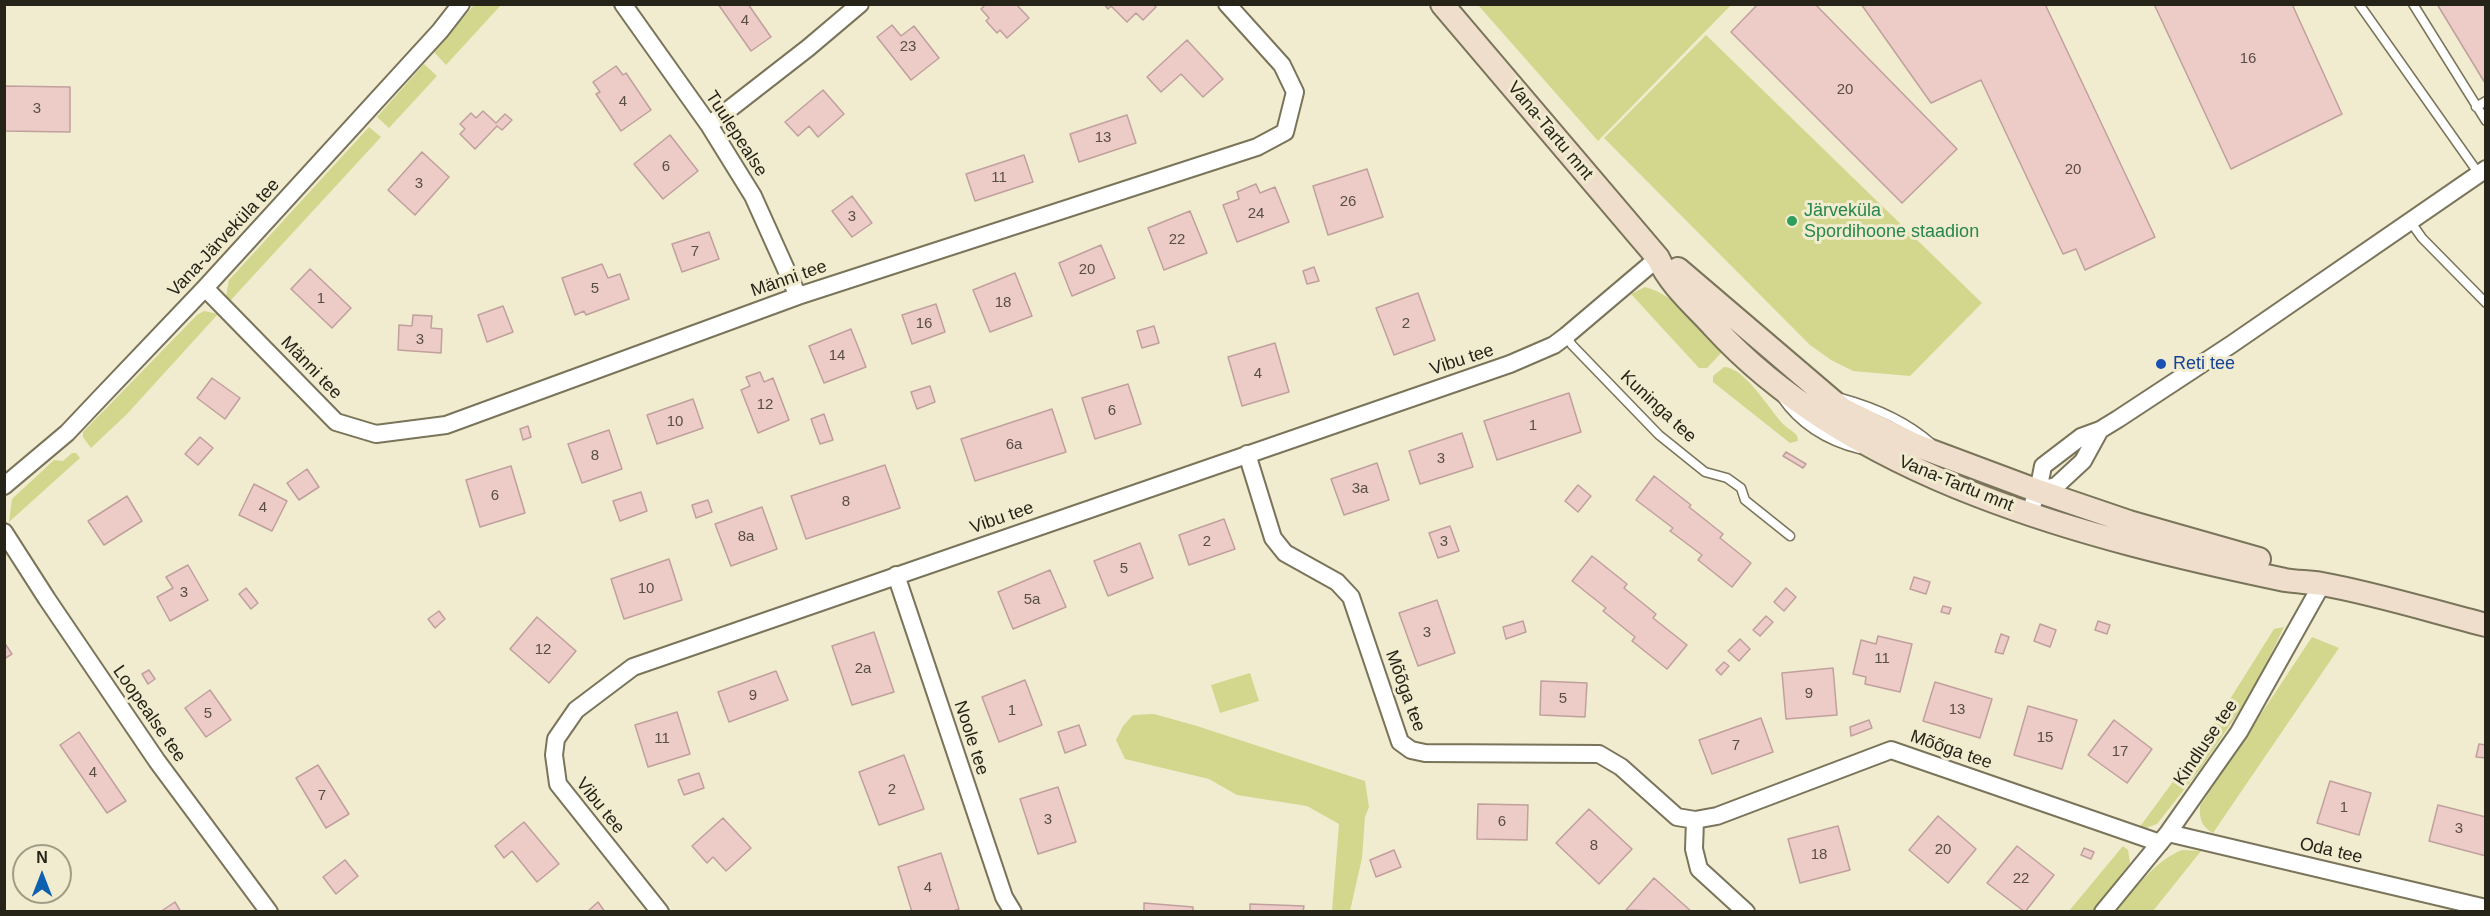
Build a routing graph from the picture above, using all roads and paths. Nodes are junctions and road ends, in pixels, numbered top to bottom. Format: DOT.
graph roads {
  1 [pos="461,4"];
  2 [pos="623,4"];
  3 [pos="860,4"];
  4 [pos="1227,4"];
  5 [pos="1443,4"];
  6 [pos="2359,4"];
  7 [pos="2413,4"];
  8 [pos="2486,101"];
  9 [pos="2476,107"];
  10 [pos="2486,121"];
  11 [pos="709,125"];
  12 [pos="2482,172"];
  13 [pos="2410,221"];
  14 [pos="1658,258"];
  15 [pos="205,288"];
  16 [pos="798,296"];
  17 [pos="2486,303"];
  18 [pos="1566,336"];
  19 [pos="1247,454"];
  20 [pos="4,486"];
  21 [pos="2038,491"];
  22 [pos="2029,513"];
  23 [pos="4,532"];
  24 [pos="1790,536"];
  25 [pos="896,575"];
  26 [pos="2322,584"];
  27 [pos="2486,625"];
  28 [pos="1695,820"];
  29 [pos="2164,838"];
  30 [pos="2486,908"];
  31 [pos="269,912"];
  32 [pos="660,912"];
  33 [pos="1013,912"];
  34 [pos="1746,912"];
  35 [pos="2103,912"];
  1 -- 15 [label="street, Vana-Järveküla tee"];
  2 -- 11 [label="street, Tuulepealse"];
  3 -- 11 [label="street"];
  4 -- 16 [label="street, Männi tee"];
  5 -- 14 [label="street, Vana-Tartu mnt"];
  6 -- 12 [label="lane"];
  7 -- 9 [label="lane"];
  8 -- 9 [label="lane"];
  9 -- 10 [label="lane"];
  11 -- 16 [label="street, Tuulepealse"];
  12 -- 13 [label="street"];
  13 -- 17 [label="lane"];
  13 -- 21 [label="street"];
  14 -- 18 [label="street, Vibu tee"];
  14 -- 21 [label="street, Vana-Tartu mnt"];
  14 -- 22 [label="street, Vana-Tartu mnt"];
  15 -- 16 [label="street, Männi tee"];
  15 -- 20 [label="street, Vana-Järveküla tee"];
  18 -- 19 [label="street, Vibu tee"];
  18 -- 24 [label="lane, Kuninga tee"];
  19 -- 25 [label="street, Vibu tee"];
  19 -- 28 [label="street, Mõõga tee"];
  21 -- 22 [label="street"];
  21 -- 26 [label="street, Vana-Tartu mnt"];
  22 -- 26 [label="street, Vana-Tartu mnt"];
  23 -- 31 [label="street, Loopealse tee"];
  25 -- 32 [label="street, Vibu tee"];
  25 -- 33 [label="street, Noole tee"];
  26 -- 27 [label="street, Vana-Tartu mnt"];
  26 -- 29 [label="street, Kindluse tee"];
  28 -- 29 [label="street, Mõõga tee"];
  28 -- 34 [label="street"];
  29 -- 30 [label="street, Oda tee"];
  29 -- 35 [label="street, Kindluse tee"];
}
